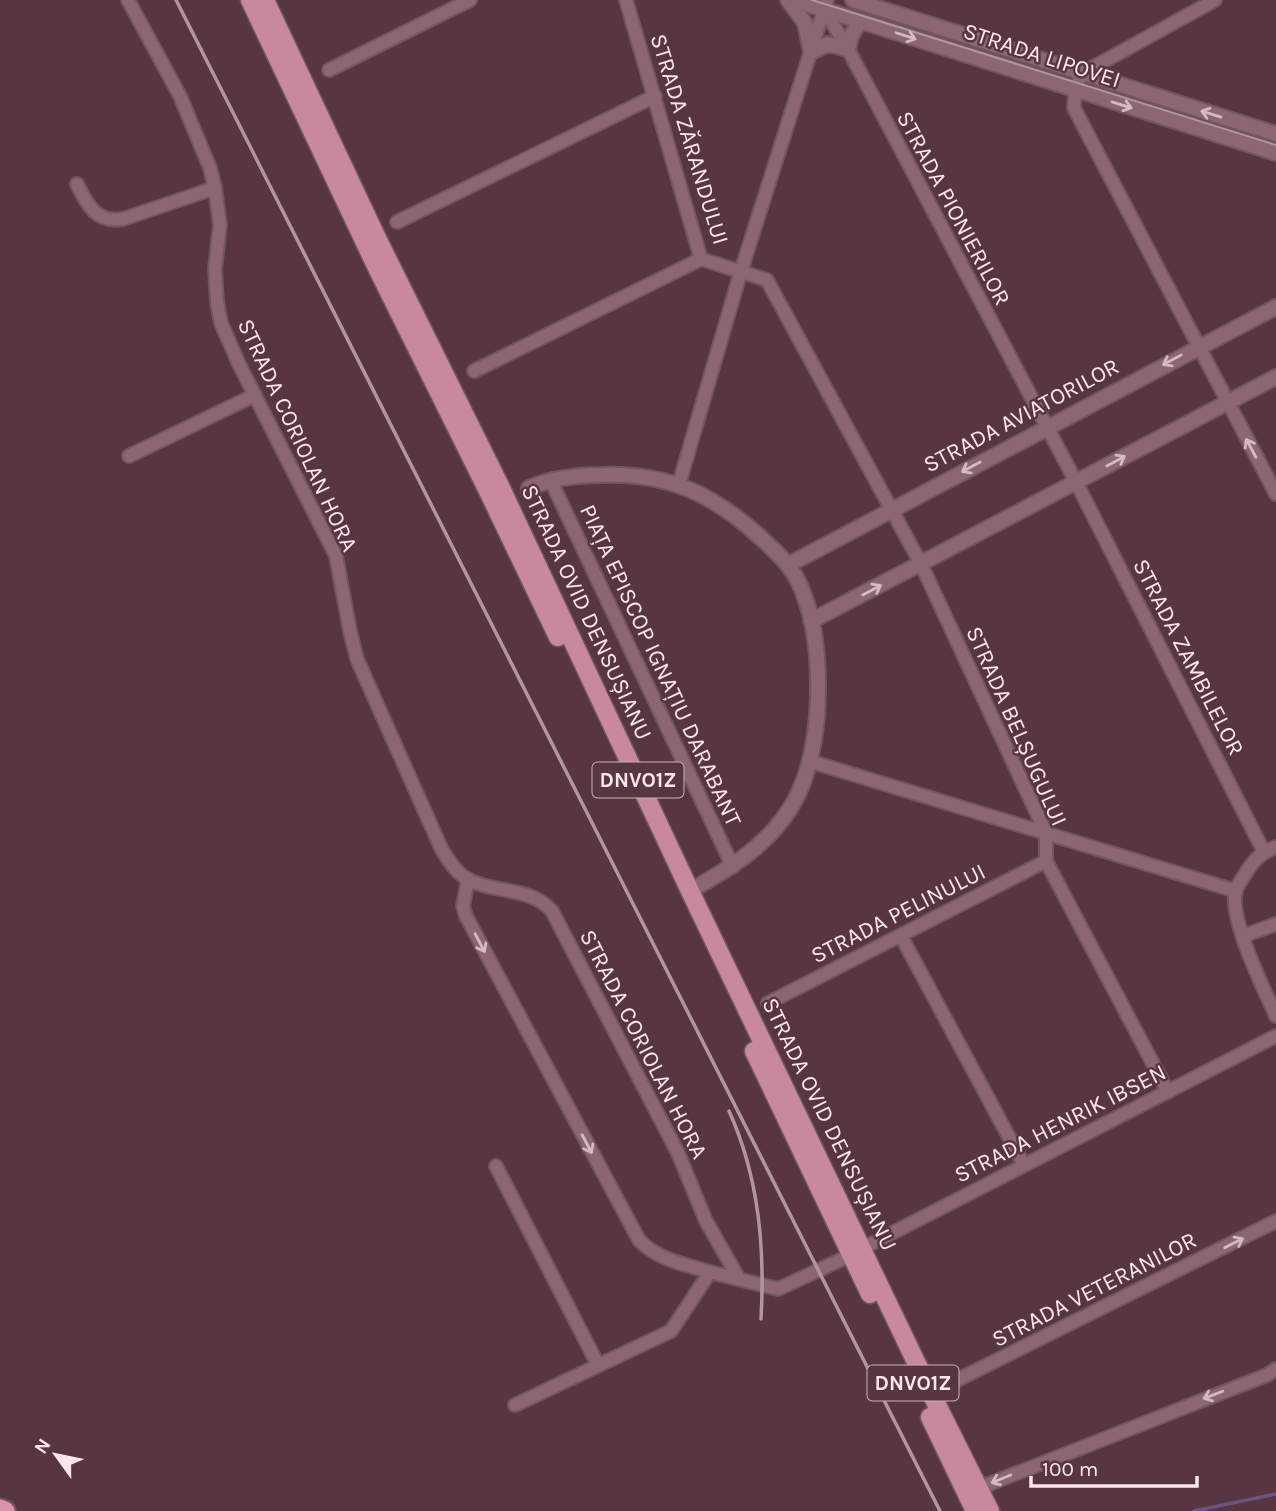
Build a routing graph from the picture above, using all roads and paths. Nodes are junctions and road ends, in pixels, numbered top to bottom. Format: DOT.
graph roads {
  1 [pos="128,0"];
  2 [pos="250,0"];
  3 [pos="265,0"];
  4 [pos="275,0"];
  5 [pos="470,0"];
  6 [pos="626,0"];
  7 [pos="788,0"];
  8 [pos="794,0"];
  9 [pos="853,0"];
  10 [pos="1215,0"];
  11 [pos="825,5"];
  12 [pos="878,5"];
  13 [pos="860,21"];
  14 [pos="288,48"];
  15 [pos="848,49"];
  16 [pos="811,52"];
  17 [pos="329,70"];
  18 [pos="1081,74"];
  19 [pos="1076,90"];
  20 [pos="655,96"];
  21 [pos="1276,134"];
  22 [pos="1276,153"];
  23 [pos="76,184"];
  24 [pos="215,188"];
  25 [pos="397,222"];
  26 [pos="701,259"];
  27 [pos="741,271"];
  28 [pos="1276,307"];
  29 [pos="1199,346"];
  30 [pos="474,371"];
  31 [pos="1276,377"];
  32 [pos="254,395"];
  33 [pos="1227,402"];
  34 [pos="1046,427"];
  35 [pos="129,456"];
  36 [pos="551,481"];
  37 [pos="1076,482"];
  38 [pos="679,484"];
  39 [pos="529,488"];
  40 [pos="1276,494"];
  41 [pos="892,509"];
  42 [pos="921,564"];
  43 [pos="788,565"];
  44 [pos="811,621"];
  45 [pos="809,761"];
  46 [pos="1046,833"];
  47 [pos="1270,849"];
  48 [pos="1046,861"];
  49 [pos="733,867"];
  50 [pos="468,879"];
  51 [pos="690,891"];
  52 [pos="1236,891"];
  53 [pos="1276,924"];
  54 [pos="901,936"];
  55 [pos="1243,936"];
  56 [pos="768,1003"];
  57 [pos="1276,1016"];
  58 [pos="1276,1036"];
  59 [pos="1168,1092"];
  60 [pos="1024,1165"];
  61 [pos="496,1166"];
  62 [pos="1276,1222"];
  63 [pos="857,1252"];
  64 [pos="710,1272"];
  65 [pos="739,1279"];
  66 [pos="598,1365"];
  67 [pos="1276,1369"];
  68 [pos="931,1394"];
  69 [pos="515,1405"];
  70 [pos="979,1488"];
  71 [pos="0,1509"];
  72 [pos="5,1511"];
  73 [pos="975,1511"];
  74 [pos="990,1511"];
  1 -- 24 [label="street, STRADA CORIOLAN HORA"];
  2 -- 63 [label="main road, STRADA OVID DENSUȘIANU / DNVO1Z"];
  3 -- 14 [label="main road, STRADA OVID DENSUȘIANU / DNVO1Z"];
  4 -- 14 [label="street"];
  5 -- 17 [label="street"];
  6 -- 20 [label="street, STRADA ZĂRANDULUI"];
  7 -- 16 [label="street"];
  8 -- 11 [label="street, STRADA LIPOVEI"];
  9 -- 12 [label="street, STRADA LIPOVEI"];
  10 -- 18 [label="street"];
  11 -- 13 [label="street, STRADA LIPOVEI"];
  11 -- 15 [label="street, STRADA PIONIERILOR"];
  11 -- 16 [label="street"];
  12 -- 18 [label="street, STRADA LIPOVEI"];
  13 -- 15 [label="street"];
  13 -- 19 [label="street, STRADA LIPOVEI, one-way"];
  14 -- 51 [label="main road, STRADA OVID DENSUȘIANU / DNVO1Z"];
  15 -- 16 [label="street"];
  15 -- 34 [label="street, STRADA PIONIERILOR"];
  16 -- 27 [label="street"];
  18 -- 19 [label="street"];
  21 -- 18 [label="street, STRADA LIPOVEI, one-way"];
  19 -- 22 [label="street, STRADA LIPOVEI, one-way"];
  19 -- 29 [label="street"];
  20 -- 25 [label="street"];
  20 -- 26 [label="street, STRADA ZĂRANDULUI"];
  23 -- 24 [label="street"];
  24 -- 32 [label="street, STRADA CORIOLAN HORA"];
  26 -- 27 [label="street, STRADA ZĂRANDULUI"];
  26 -- 30 [label="street"];
  27 -- 38 [label="street"];
  27 -- 41 [label="street, STRADA ZĂRANDULUI"];
  28 -- 29 [label="street, STRADA AVIATORILOR"];
  29 -- 33 [label="street"];
  29 -- 34 [label="street, STRADA AVIATORILOR, one-way"];
  31 -- 33 [label="street"];
  32 -- 35 [label="street"];
  32 -- 50 [label="street, STRADA CORIOLAN HORA"];
  37 -- 33 [label="street, one-way"];
  40 -- 33 [label="street, one-way"];
  34 -- 37 [label="street, STRADA PIONIERILOR"];
  34 -- 41 [label="street, STRADA AVIATORILOR, one-way"];
  36 -- 38 [label="street"];
  36 -- 39 [label="street"];
  36 -- 49 [label="street, PIAȚA EPISCOP IGNAȚIU DARABANT"];
  37 -- 42 [label="street"];
  37 -- 47 [label="street, STRADA ZAMBILELOR"];
  38 -- 43 [label="street"];
  41 -- 42 [label="street, STRADA ZĂRANDULUI"];
  41 -- 43 [label="street, STRADA AVIATORILOR"];
  44 -- 42 [label="street, one-way"];
  42 -- 46 [label="street, STRADA BELȘUGULUI"];
  43 -- 44 [label="street"];
  44 -- 45 [label="street"];
  45 -- 46 [label="street"];
  45 -- 49 [label="street"];
  46 -- 48 [label="street, STRADA BELȘUGULUI"];
  46 -- 52 [label="street"];
  47 -- 52 [label="street"];
  48 -- 54 [label="street, STRADA PELINULUI"];
  48 -- 59 [label="street, STRADA BELȘUGULUI"];
  49 -- 51 [label="street"];
  50 -- 64 [label="street, one-way"];
  50 -- 65 [label="street, STRADA CORIOLAN HORA"];
  51 -- 63 [label="main road, STRADA OVID DENSUȘIANU / DNVO1Z"];
  52 -- 55 [label="street"];
  53 -- 55 [label="street"];
  54 -- 56 [label="street, STRADA PELINULUI"];
  54 -- 60 [label="street"];
  55 -- 57 [label="street"];
  58 -- 59 [label="street, STRADA HENRIK IBSEN"];
  59 -- 60 [label="street, STRADA HENRIK IBSEN"];
  60 -- 63 [label="street, STRADA HENRIK IBSEN"];
  61 -- 66 [label="street"];
  68 -- 62 [label="street, STRADA VETERANILOR, one-way"];
  63 -- 65 [label="street"];
  63 -- 68 [label="main road, STRADA OVID DENSUȘIANU / DNVO1Z"];
  63 -- 73 [label="main road, STRADA OVID DENSUȘIANU / DNVO1Z"];
  64 -- 65 [label="street"];
  64 -- 66 [label="street"];
  66 -- 69 [label="street"];
  67 -- 70 [label="street, one-way"];
  68 -- 70 [label="main road, STRADA OVID DENSUȘIANU / DNVO1Z"];
  70 -- 74 [label="main road, STRADA OVID DENSUȘIANU / DNVO1Z"];
  71 -- 72 [label="highway"];
}
